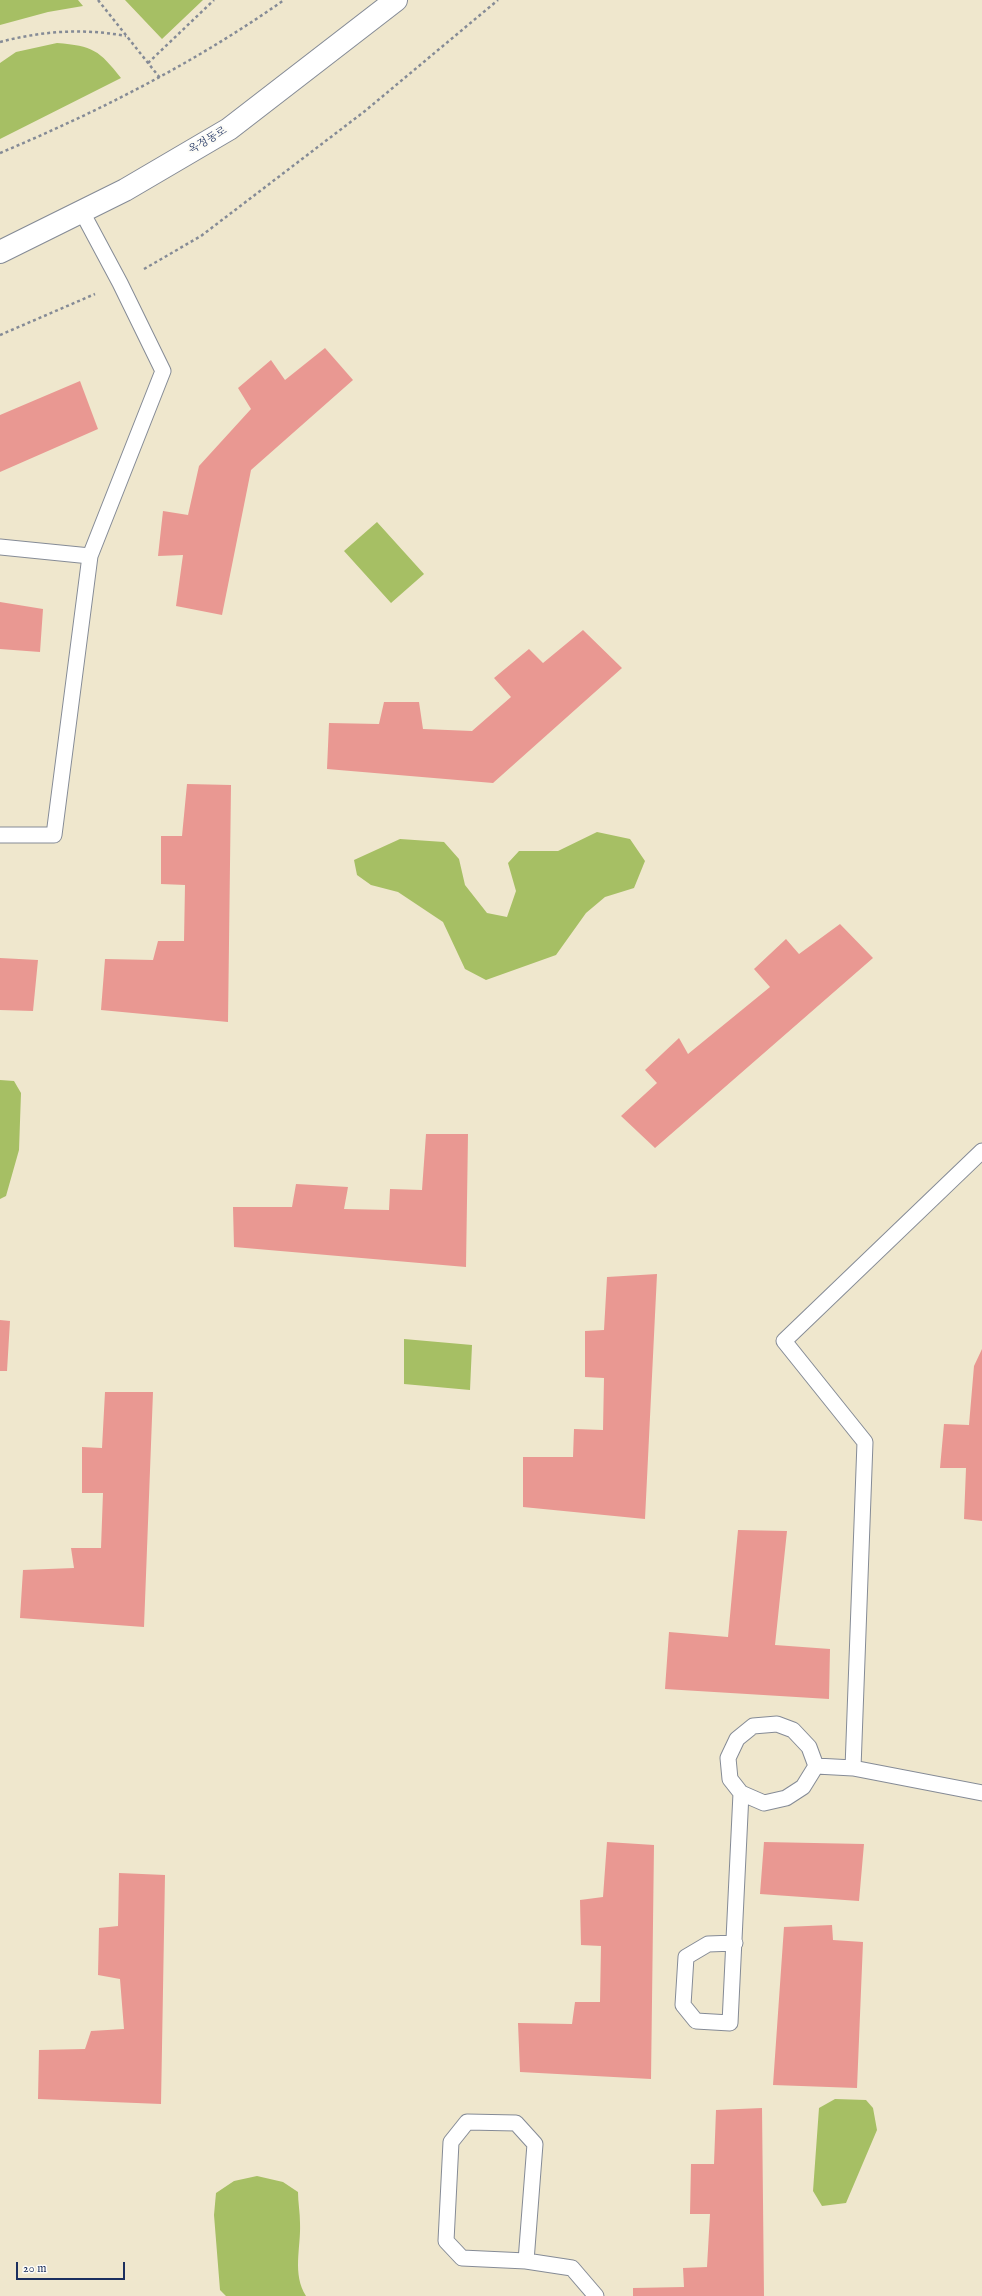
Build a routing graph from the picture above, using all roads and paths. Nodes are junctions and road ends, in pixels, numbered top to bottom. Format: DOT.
graph roads {
  1 [pos="98,0"];
  2 [pos="214,0"];
  3 [pos="284,0"];
  4 [pos="396,0"];
  5 [pos="498,0"];
  6 [pos="126,36"];
  7 [pos="0,42"];
  8 [pos="148,63"];
  9 [pos="160,78"];
  10 [pos="0,153"];
  11 [pos="82,212"];
  12 [pos="0,252"];
  13 [pos="120,283"];
  14 [pos="0,335"];
  15 [pos="0,547"];
  16 [pos="90,556"];
  17 [pos="0,835"];
  18 [pos="982,1152"];
  19 [pos="816,1766"];
  20 [pos="853,1768"];
  21 [pos="741,1793"];
  22 [pos="982,1793"];
  23 [pos="735,1944"];
  24 [pos="526,2261"];
  25 [pos="596,2296"];
  1 -- 6 [label="path"];
  2 -- 8 [label="path"];
  3 -- 9 [label="path"];
  4 -- 11 [label="street, 옥정동로"];
  5 -- 13 [label="path"];
  6 -- 7 [label="path"];
  6 -- 8 [label="path"];
  8 -- 9 [label="path"];
  9 -- 10 [label="path"];
  11 -- 12 [label="street, 옥정동로"];
  11 -- 13 [label="lane"];
  13 -- 14 [label="path"];
  13 -- 16 [label="lane"];
  15 -- 16 [label="lane"];
  16 -- 17 [label="lane"];
  18 -- 20 [label="lane"];
  19 -- 20 [label="lane"];
  19 -- 21 [label="lane"];
  19 -- 21 [label="lane"];
  20 -- 22 [label="lane"];
  21 -- 23 [label="lane"];
  23 -- 23 [label="lane"];
  24 -- 24 [label="lane"];
  24 -- 25 [label="lane"];
}
